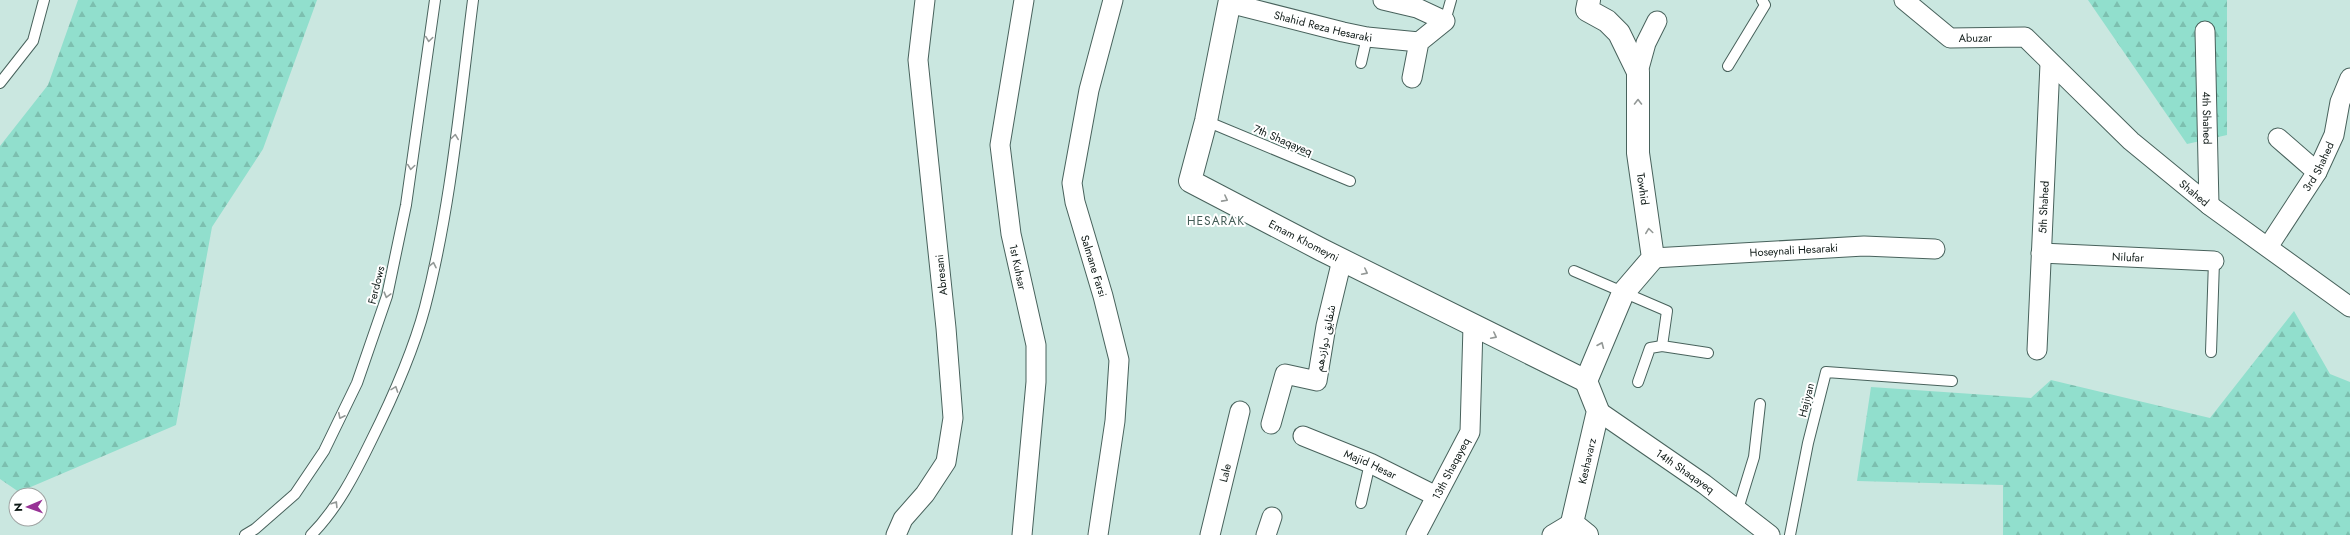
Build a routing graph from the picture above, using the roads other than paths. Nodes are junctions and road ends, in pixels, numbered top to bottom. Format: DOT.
graph roads {
  1 [pos="44,0"];
  2 [pos="434,0"];
  3 [pos="474,0"];
  4 [pos="925,0"];
  5 [pos="1024,0"];
  6 [pos="1113,0"];
  7 [pos="1383,0"];
  8 [pos="1450,0"];
  9 [pos="1589,0"];
  10 [pos="1762,0"];
  11 [pos="1904,0"];
  12 [pos="1230,2"];
  13 [pos="1444,21"];
  14 [pos="1657,21"];
  15 [pos="2205,31"];
  16 [pos="1367,37"];
  17 [pos="1419,42"];
  18 [pos="1361,63"];
  19 [pos="2050,64"];
  20 [pos="1728,66"];
  21 [pos="1638,72"];
  22 [pos="1412,78"];
  23 [pos="2350,78"];
  24 [pos="0,83"];
  25 [pos="1206,121"];
  26 [pos="2278,138"];
  27 [pos="2317,172"];
  28 [pos="1350,181"];
  29 [pos="2209,205"];
  30 [pos="2268,247"];
  31 [pos="1935,249"];
  32 [pos="2041,253"];
  33 [pos="1653,258"];
  34 [pos="1342,260"];
  35 [pos="2214,261"];
  36 [pos="1574,271"];
  37 [pos="1623,293"];
  38 [pos="2349,304"];
  39 [pos="1473,326"];
  40 [pos="1662,346"];
  41 [pos="2037,350"];
  42 [pos="2211,352"];
  43 [pos="1708,353"];
  44 [pos="1586,381"];
  45 [pos="1952,381"];
  46 [pos="1638,382"];
  47 [pos="1760,404"];
  48 [pos="1240,411"];
  49 [pos="1598,411"];
  50 [pos="1271,424"];
  51 [pos="1303,436"];
  52 [pos="1370,463"];
  53 [pos="1436,496"];
  54 [pos="1361,503"];
  55 [pos="1738,508"];
  56 [pos="1272,517"];
  57 [pos="1580,529"];
  58 [pos="245,535"];
  59 [pos="312,535"];
  60 [pos="896,535"];
  61 [pos="1022,535"];
  62 [pos="1098,535"];
  63 [pos="1210,535"];
  64 [pos="1266,535"];
  65 [pos="1416,535"];
  66 [pos="1552,535"];
  67 [pos="1770,535"];
  68 [pos="1790,535"];
  1 -- 24 [label="lane"];
  2 -- 58 [label="lane, Ferdows, one-way"];
  59 -- 3 [label="lane, one-way"];
  4 -- 60 [label="street, Abresani"];
  5 -- 61 [label="street, 1st Kuhsar"];
  6 -- 62 [label="street, Salmane Farsi"];
  7 -- 13 [label="street"];
  8 -- 13 [label="lane"];
  9 -- 21 [label="street, Towhid"];
  10 -- 20 [label="lane"];
  11 -- 19 [label="street, Abuzar"];
  12 -- 16 [label="street, Shahid Reza Hesaraki"];
  12 -- 25 [label="street, Emam Khomeyni"];
  13 -- 17 [label="street"];
  14 -- 21 [label="street"];
  15 -- 29 [label="street, 4th Shahed"];
  16 -- 17 [label="street, Shahid Reza Hesaraki"];
  16 -- 18 [label="lane"];
  17 -- 22 [label="street"];
  19 -- 29 [label="street, Shahed"];
  19 -- 32 [label="street, 5th Shahed"];
  33 -- 21 [label="street, Towhid, one-way"];
  23 -- 27 [label="street, 3rd Shahed"];
  25 -- 28 [label="lane, 7th Shaqayeq"];
  25 -- 34 [label="street, Emam Khomeyni, one-way"];
  26 -- 27 [label="street"];
  27 -- 30 [label="street, 3rd Shahed"];
  29 -- 30 [label="street, Shahed"];
  30 -- 38 [label="street, Shahed"];
  31 -- 33 [label="street, Hoseynali Hesaraki"];
  32 -- 35 [label="street, Nilufar"];
  32 -- 41 [label="street, 5th Shahed"];
  33 -- 37 [label="street"];
  34 -- 39 [label="street, Emam Khomeyni, one-way"];
  34 -- 50 [label="street, شقایق دوازدهم"];
  35 -- 42 [label="lane"];
  36 -- 37 [label="lane"];
  37 -- 40 [label="lane"];
  44 -- 37 [label="street, one-way"];
  39 -- 44 [label="street, Emam Khomeyni, one-way"];
  39 -- 53 [label="street, 13th Shaqayeq"];
  40 -- 43 [label="lane"];
  40 -- 46 [label="lane"];
  44 -- 49 [label="street"];
  45 -- 68 [label="lane, Hajiyan"];
  47 -- 55 [label="lane"];
  48 -- 63 [label="street, Lale"];
  49 -- 55 [label="street, 14th Shaqayeq"];
  49 -- 57 [label="street, Keshavarz"];
  51 -- 52 [label="street, Majid Hesar"];
  52 -- 53 [label="street, Majid Hesar"];
  52 -- 54 [label="lane"];
  53 -- 65 [label="street, 13th Shaqayeq"];
  55 -- 67 [label="street, 14th Shaqayeq"];
  56 -- 64 [label="street"];
  57 -- 66 [label="street"];
}
